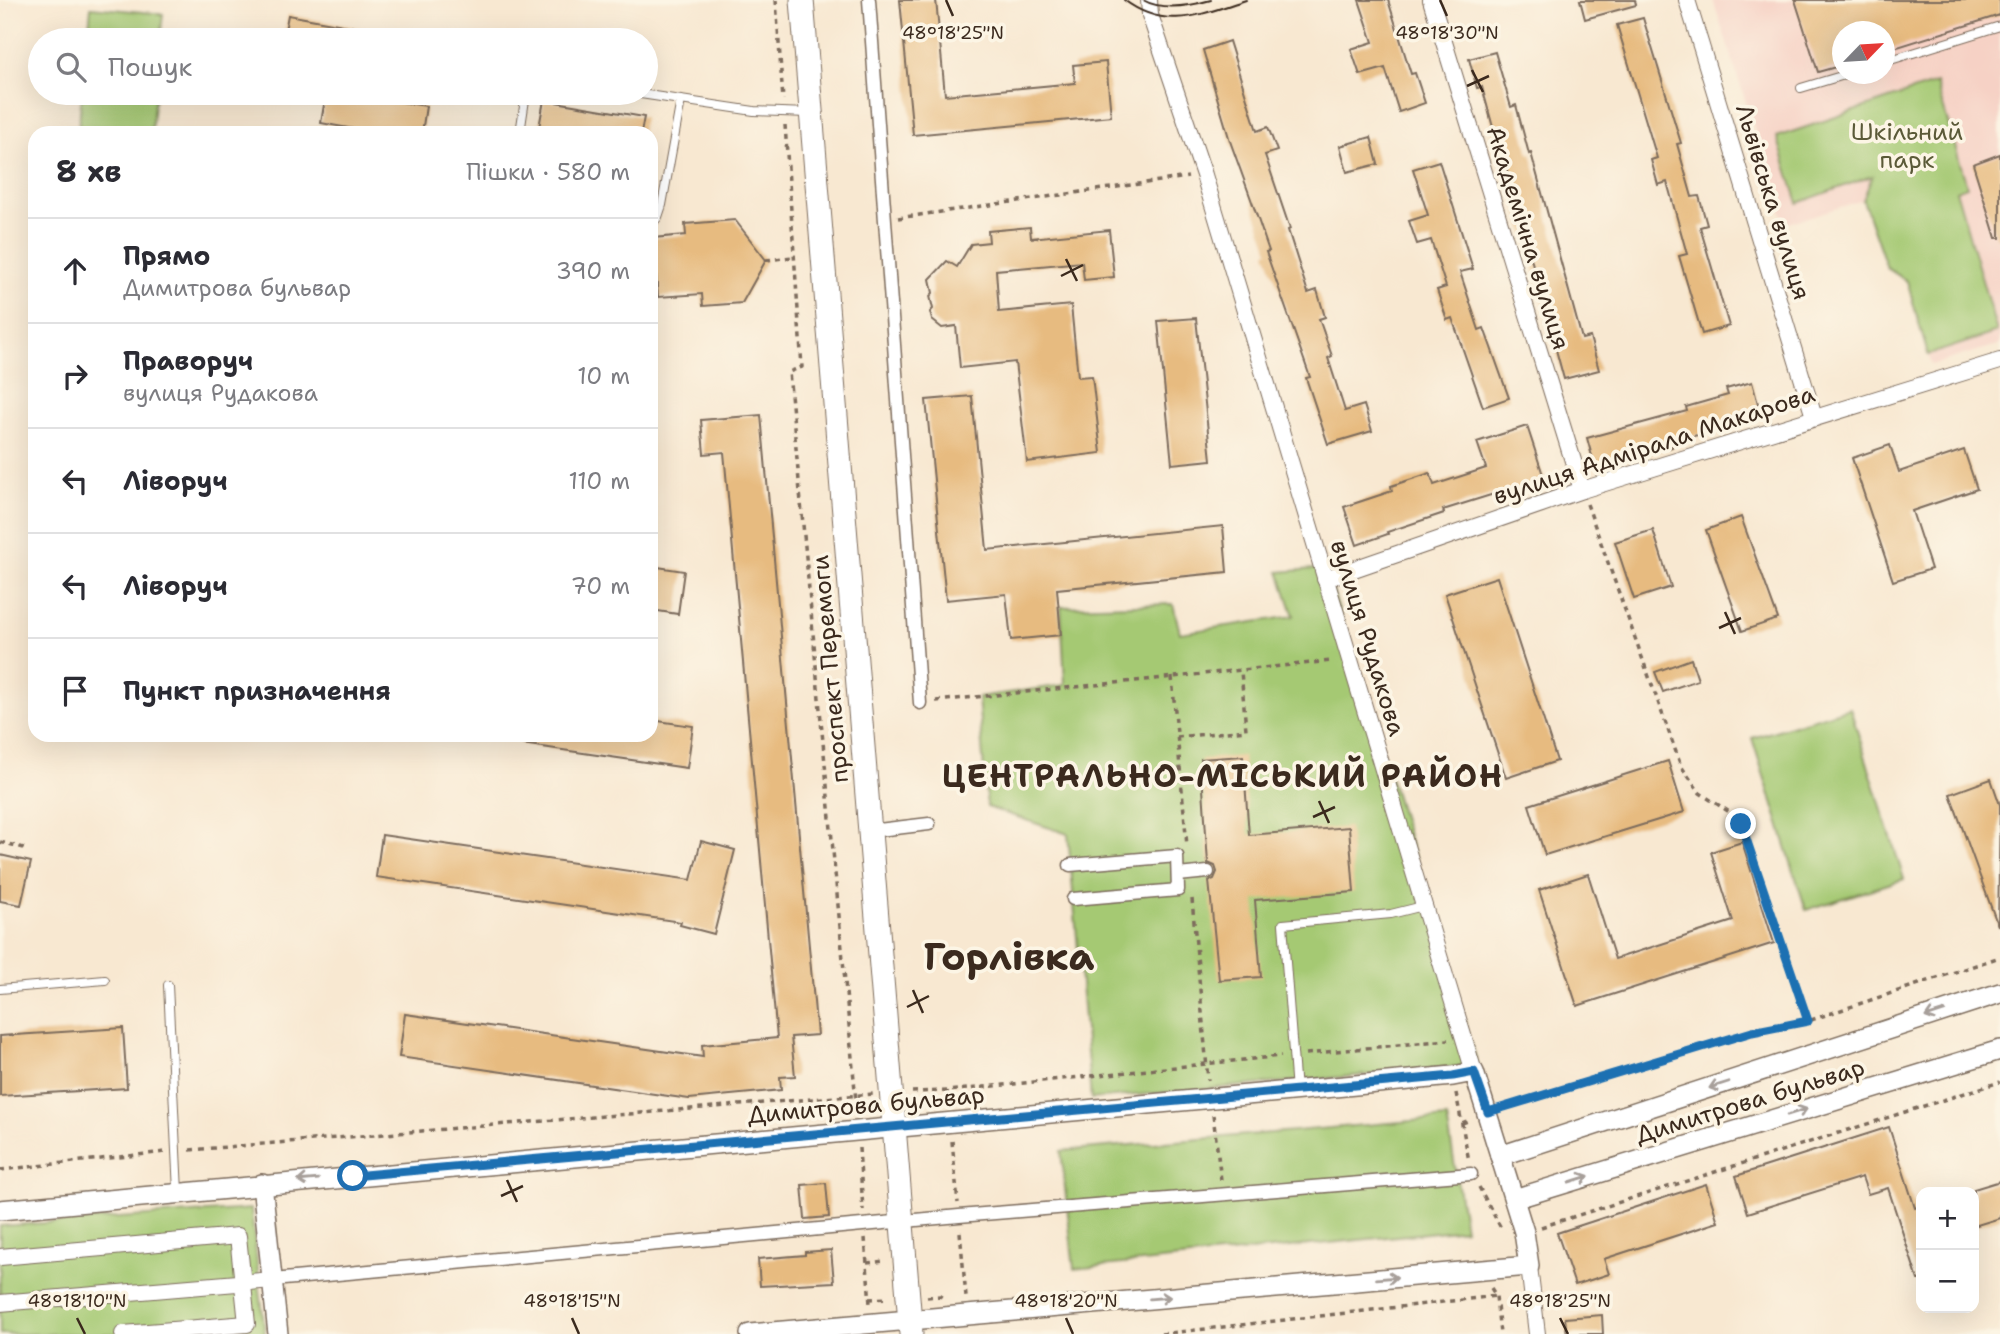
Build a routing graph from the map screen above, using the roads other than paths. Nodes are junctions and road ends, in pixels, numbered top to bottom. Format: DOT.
graph roads {
  1 [pos="802,0"];
  2 [pos="869,0"];
  3 [pos="1431,0"];
  4 [pos="1687,0"];
  5 [pos="1154,1"];
  6 [pos="2000,26"];
  7 [pos="1895,59"];
  8 [pos="1832,79"];
  9 [pos="1801,88"];
  10 [pos="658,97"];
  11 [pos="681,100"];
  12 [pos="524,105"];
  13 [pos="811,113"];
  14 [pos="521,126"];
  15 [pos="658,217"];
  16 [pos="2000,361"];
  17 [pos="1814,417"];
  18 [pos="1582,490"];
  19 [pos="1325,579"];
  20 [pos="920,703"];
  21 [pos="929,824"];
  22 [pos="870,831"];
  23 [pos="1070,865"];
  24 [pos="1208,872"];
  25 [pos="1184,874"];
  26 [pos="1073,900"];
  27 [pos="1423,906"];
  28 [pos="105,980"];
  29 [pos="168,985"];
  30 [pos="0,989"];
  31 [pos="2000,993"];
  32 [pos="2000,1050"];
  33 [pos="1474,1072"];
  34 [pos="1296,1091"];
  35 [pos="894,1127"];
  36 [pos="1500,1156"];
  37 [pos="1471,1174"];
  38 [pos="262,1184"];
  39 [pos="178,1193"];
  40 [pos="1514,1199"];
  41 [pos="0,1210"];
  42 [pos="902,1222"];
  43 [pos="0,1257"];
  44 [pos="1529,1266"];
  45 [pos="273,1280"];
  46 [pos="243,1283"];
  47 [pos="0,1303"];
  48 [pos="910,1327"];
  49 [pos="123,1334"];
  50 [pos="278,1334"];
  51 [pos="750,1334"];
  52 [pos="1537,1334"];
  1 -- 13 [label="main road, проспект Перемоги"];
  2 -- 20 [label="street"];
  3 -- 18 [label="street, Академічна вулиця"];
  4 -- 17 [label="street, Львівська вулиця"];
  5 -- 19 [label="street, вулиця Рудакова"];
  6 -- 7 [label="lane"];
  8 -- 9 [label="lane"];
  10 -- 11 [label="lane"];
  11 -- 13 [label="lane"];
  11 -- 15 [label="lane"];
  12 -- 14 [label="lane"];
  13 -- 22 [label="main road, проспект Перемоги"];
  16 -- 17 [label="street, вулиця Адмірала Макарова"];
  17 -- 18 [label="street, вулиця Адмірала Макарова"];
  18 -- 19 [label="street, вулиця Адмірала Макарова"];
  19 -- 27 [label="street, вулиця Рудакова"];
  21 -- 22 [label="street"];
  22 -- 35 [label="main road, проспект Перемоги"];
  23 -- 25 [label="street"];
  24 -- 25 [label="street"];
  25 -- 26 [label="street"];
  27 -- 33 [label="street, вулиця Рудакова"];
  27 -- 34 [label="lane"];
  28 -- 30 [label="lane"];
  29 -- 39 [label="lane"];
  31 -- 36 [label="street, Димитрова бульвар, one-way"];
  40 -- 32 [label="street, Димитрова бульвар, one-way"];
  33 -- 34 [label="street, Димитрова бульвар"];
  33 -- 36 [label="street, вулиця Рудакова"];
  34 -- 35 [label="street, Димитрова бульвар"];
  35 -- 38 [label="street, Димитрова бульвар, one-way"];
  35 -- 42 [label="main road, проспект Перемоги"];
  36 -- 40 [label="street, вулиця Рудакова"];
  37 -- 42 [label="street"];
  38 -- 39 [label="street, Димитрова бульвар"];
  38 -- 45 [label="street"];
  39 -- 41 [label="street, Димитрова бульвар"];
  40 -- 44 [label="street, вулиця Рудакова"];
  42 -- 45 [label="street"];
  42 -- 48 [label="main road, проспект Перемоги"];
  43 -- 46 [label="street"];
  48 -- 44 [label="street, one-way"];
  44 -- 52 [label="street, вулиця Рудакова"];
  45 -- 46 [label="street"];
  45 -- 50 [label="street"];
  46 -- 47 [label="street"];
  46 -- 49 [label="street"];
  48 -- 51 [label="street"];
}
